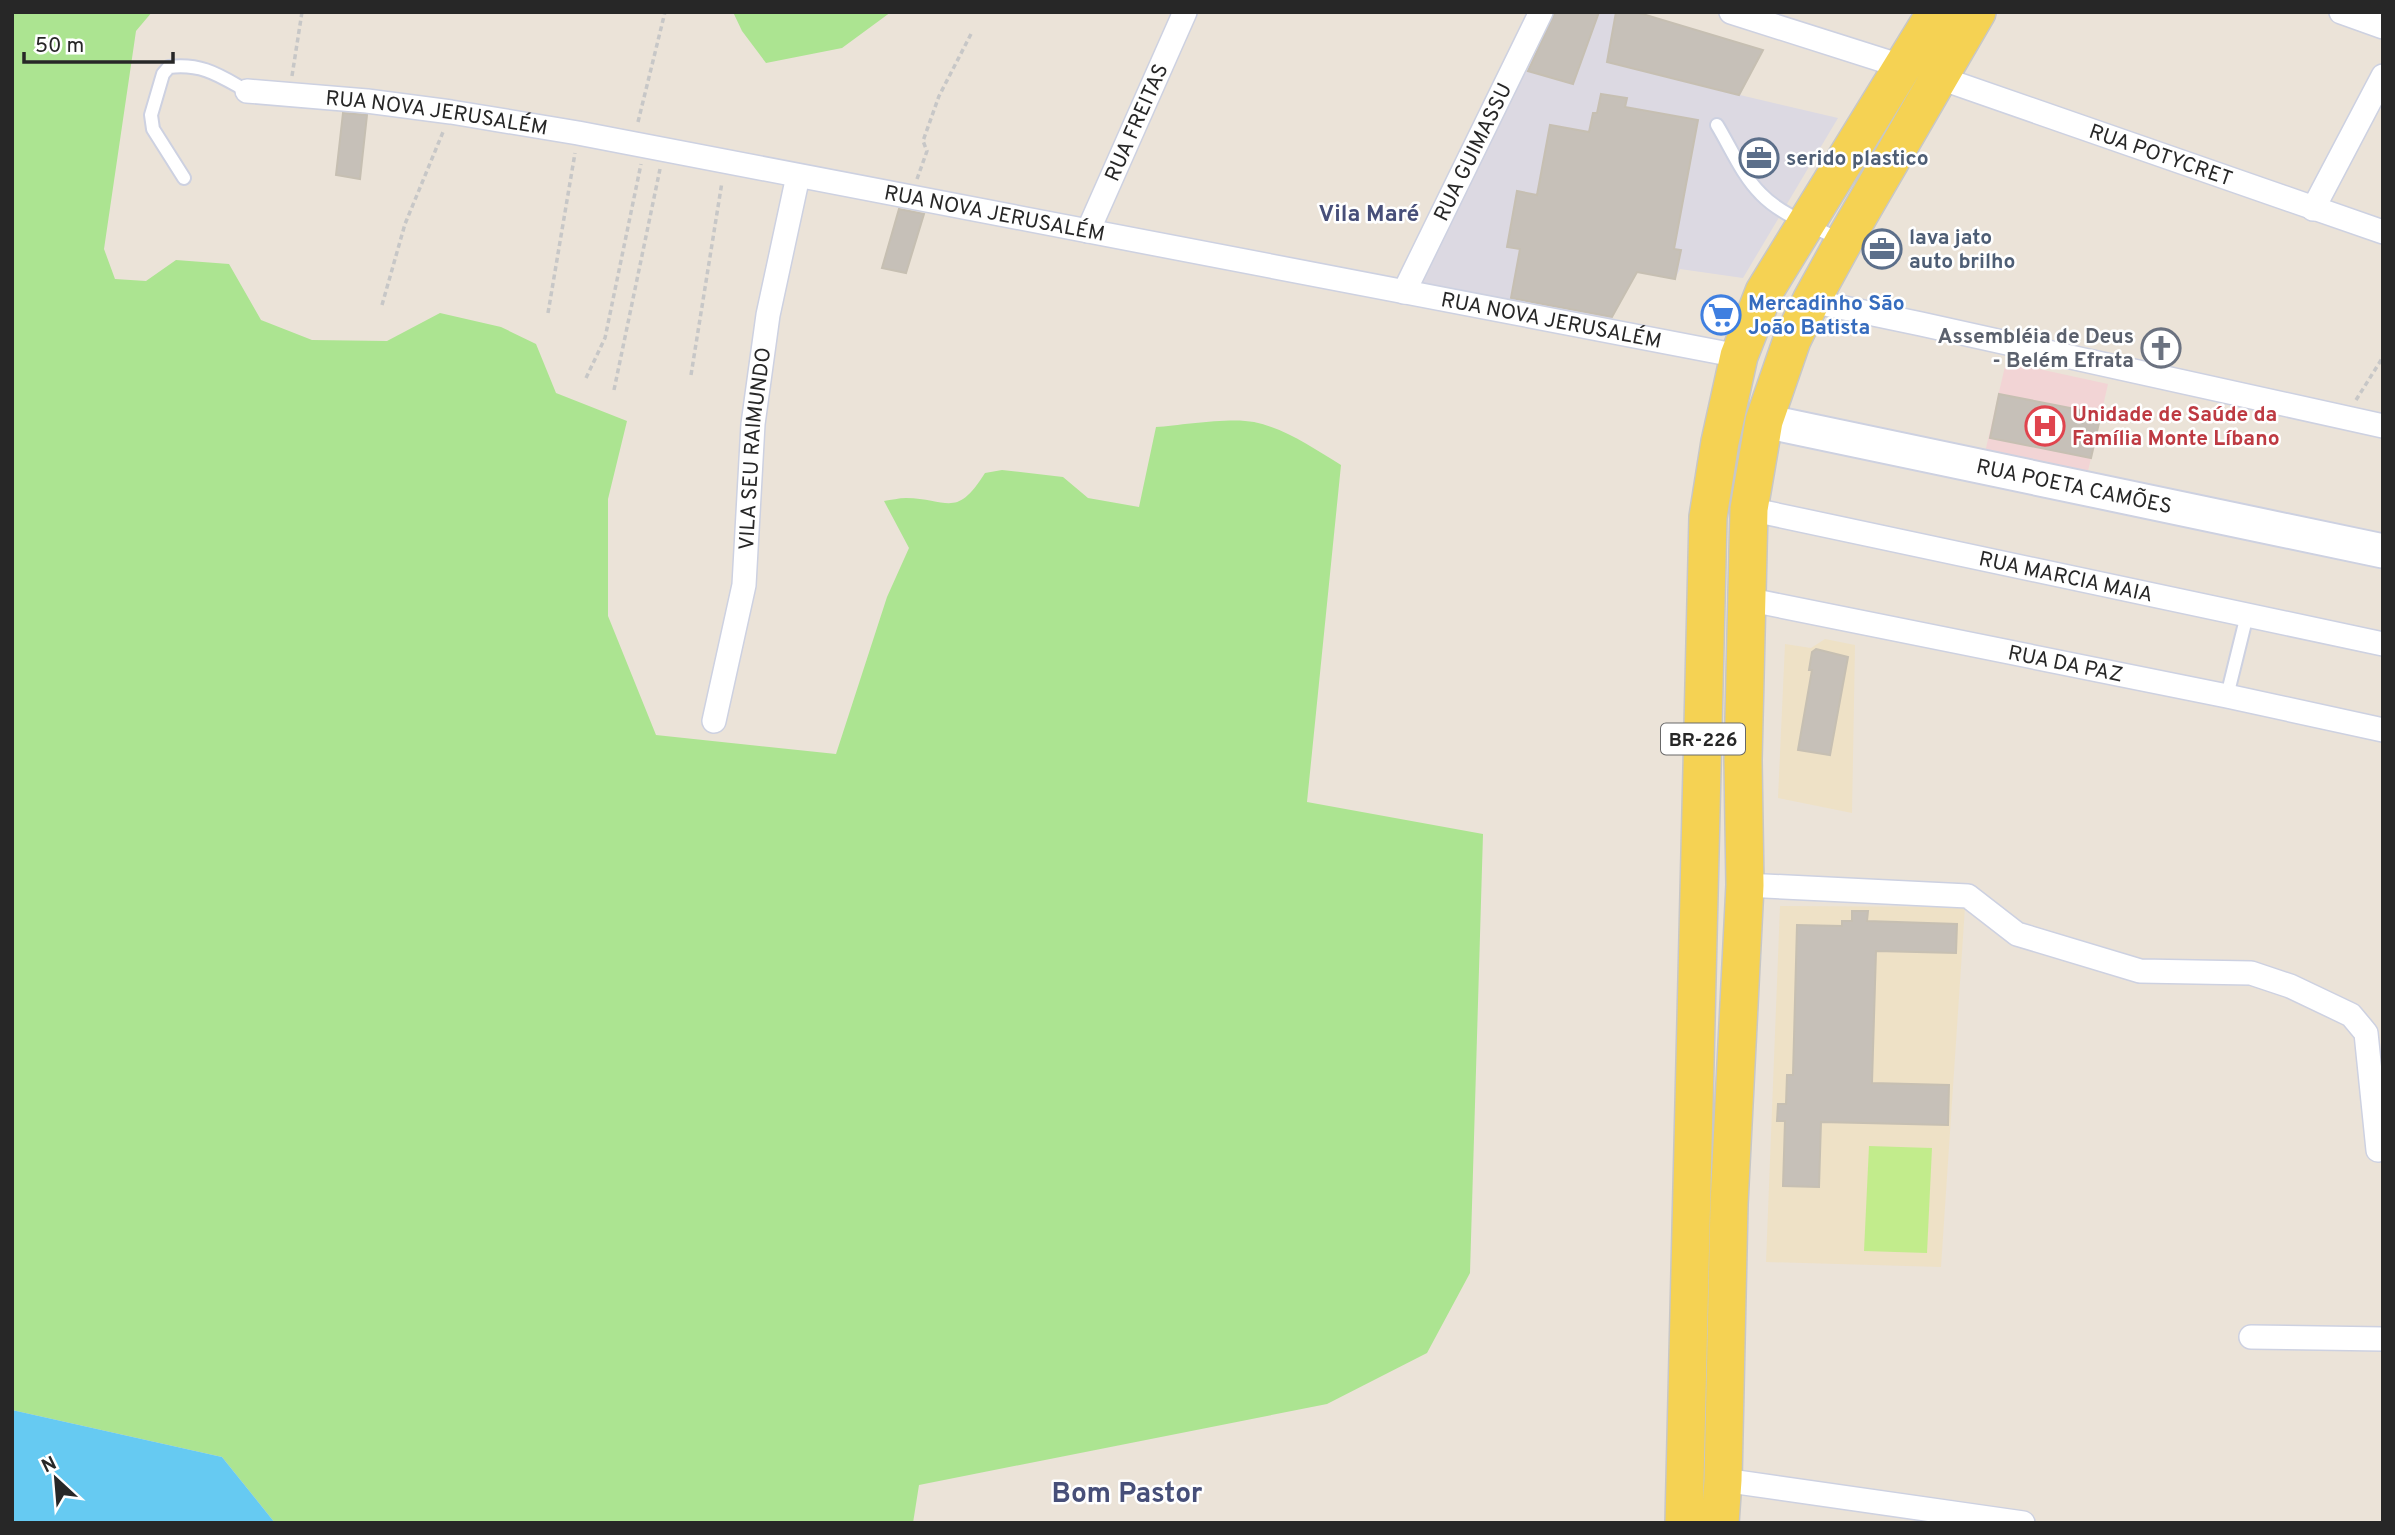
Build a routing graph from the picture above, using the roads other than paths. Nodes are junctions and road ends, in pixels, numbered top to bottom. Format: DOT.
graph roads {
  1 [pos="1185,12"];
  2 [pos="1541,12"];
  3 [pos="1731,12"];
  4 [pos="1936,12"];
  5 [pos="1978,12"];
  6 [pos="2341,12"];
  7 [pos="2383,27"];
  8 [pos="1903,67"];
  9 [pos="2383,76"];
  10 [pos="1940,78"];
  11 [pos="247,91"];
  12 [pos="1717,125"];
  13 [pos="798,176"];
  14 [pos="184,178"];
  15 [pos="2312,209"];
  16 [pos="1805,222"];
  17 [pos="1088,231"];
  18 [pos="2383,232"];
  19 [pos="1844,242"];
  20 [pos="1404,292"];
  21 [pos="1811,302"];
  22 [pos="1739,356"];
  23 [pos="1764,421"];
  24 [pos="2383,426"];
  25 [pos="1749,509"];
  26 [pos="2383,551"];
  27 [pos="1746,599"];
  28 [pos="2247,615"];
  29 [pos="2383,644"];
  30 [pos="2227,696"];
  31 [pos="714,721"];
  32 [pos="2383,730"];
  33 [pos="1702,755"];
  34 [pos="1743,760"];
  35 [pos="1745,885"];
  36 [pos="2378,1150"];
  37 [pos="2251,1337"];
  38 [pos="2383,1339"];
  39 [pos="1723,1480"];
  40 [pos="1868,1512"];
  41 [pos="2011,1522"];
  42 [pos="1684,1523"];
  43 [pos="1720,1523"];
  1 -- 17 [label="street, RUA FREITAS"];
  2 -- 20 [label="street, RUA GUIMASSU"];
  3 -- 8 [label="street"];
  4 -- 8 [label="main road, BR-226"];
  5 -- 10 [label="main road, BR-226"];
  6 -- 7 [label="street"];
  8 -- 16 [label="main road, BR-226"];
  9 -- 15 [label="street"];
  10 -- 15 [label="street, RUA POTYCRET"];
  10 -- 19 [label="main road, BR-226"];
  11 -- 13 [label="street, RUA NOVA JERUSALÉM"];
  11 -- 14 [label="lane"];
  12 -- 16 [label="lane"];
  13 -- 17 [label="street, RUA NOVA JERUSALÉM"];
  13 -- 31 [label="street, VILA SEU RAIMUNDO"];
  15 -- 18 [label="street, RUA POTYCRET"];
  16 -- 19 [label="lane"];
  16 -- 22 [label="main road, BR-226"];
  17 -- 20 [label="street, RUA NOVA JERUSALÉM"];
  19 -- 21 [label="main road, BR-226"];
  20 -- 22 [label="street, RUA NOVA JERUSALÉM"];
  21 -- 23 [label="main road, BR-226"];
  21 -- 24 [label="street"];
  22 -- 33 [label="main road, BR-226"];
  23 -- 25 [label="main road, BR-226"];
  23 -- 26 [label="street, RUA POETA CAMÕES"];
  25 -- 27 [label="main road, BR-226"];
  25 -- 28 [label="street, RUA MARCIA MAIA"];
  27 -- 30 [label="street, RUA DA PAZ"];
  27 -- 34 [label="main road, BR-226"];
  28 -- 29 [label="street, RUA MARCIA MAIA"];
  28 -- 30 [label="lane"];
  30 -- 32 [label="street, RUA DA PAZ"];
  33 -- 34 [label="main road"];
  33 -- 42 [label="main road, BR-226"];
  34 -- 35 [label="main road, BR-226"];
  35 -- 36 [label="street"];
  35 -- 39 [label="main road, BR-226"];
  37 -- 38 [label="street"];
  39 -- 40 [label="street"];
  39 -- 43 [label="main road, BR-226"];
  40 -- 41 [label="street"];
}
